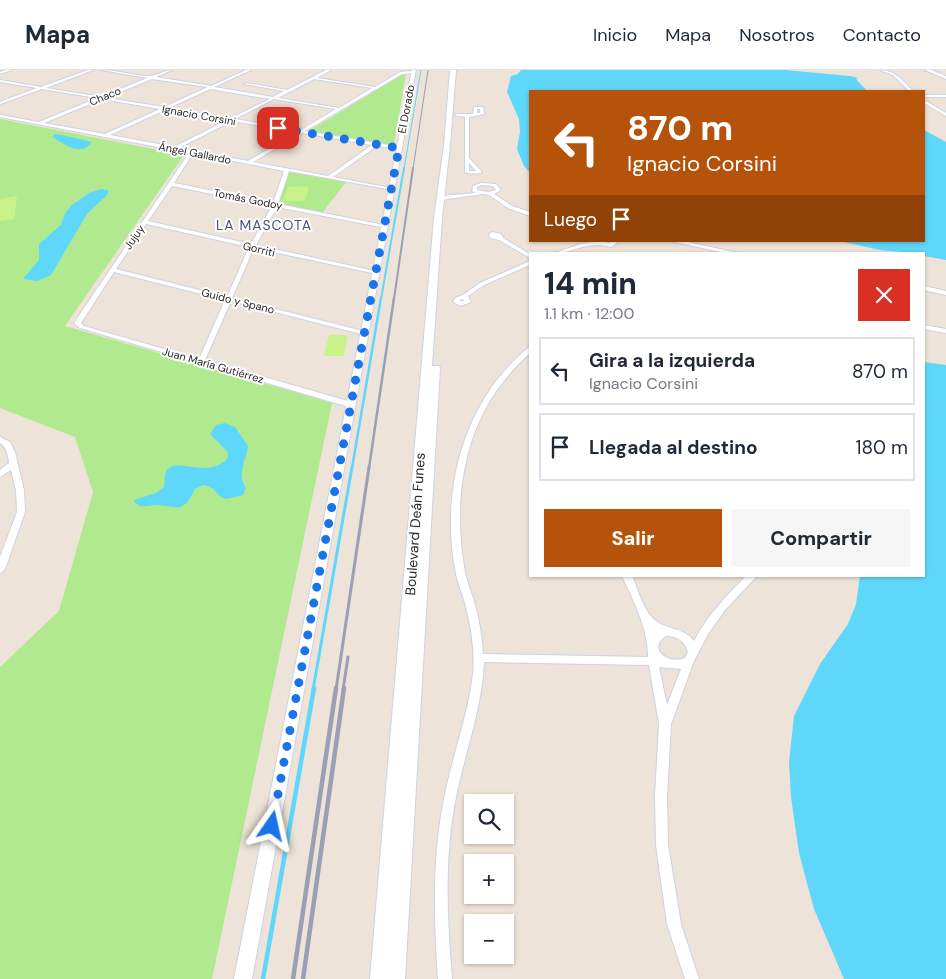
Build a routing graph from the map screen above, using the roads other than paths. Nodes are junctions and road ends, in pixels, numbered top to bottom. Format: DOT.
graph roads {
  1 [pos="10,70"];
  2 [pos="91,70"];
  3 [pos="104,70"];
  4 [pos="170,70"];
  5 [pos="249,70"];
  6 [pos="329,70"];
  7 [pos="453,70"];
  8 [pos="458,70"];
  9 [pos="882,70"];
  10 [pos="887,70"];
  11 [pos="927,70"];
  12 [pos="933,70"];
  13 [pos="414,71"];
  14 [pos="0,73"];
  15 [pos="894,74"];
  16 [pos="152,77"];
  17 [pos="946,77"];
  18 [pos="313,78"];
  19 [pos="0,81"];
  20 [pos="246,84"];
  21 [pos="211,87"];
  22 [pos="43,88"];
  23 [pos="377,88"];
  24 [pos="910,90"];
  25 [pos="288,91"];
  26 [pos="925,96"];
  27 [pos="946,96"];
  28 [pos="101,98"];
  29 [pos="275,98"];
  30 [pos="925,102"];
  31 [pos="0,104"];
  32 [pos="163,109"];
  33 [pos="341,109"];
  34 [pos="475,114"];
  35 [pos="946,115"];
  36 [pos="0,116"];
  37 [pos="461,116"];
  38 [pos="229,120"];
  39 [pos="40,123"];
  40 [pos="301,132"];
  41 [pos="104,136"];
  42 [pos="375,145"];
  43 [pos="399,148"];
  44 [pos="174,149"];
  45 [pos="192,152"];
  46 [pos="467,158"];
  47 [pos="248,163"];
  48 [pos="287,170"];
  49 [pos="328,178"];
  50 [pos="170,184"];
  51 [pos="391,189"];
  52 [pos="473,190"];
  53 [pos="482,194"];
  54 [pos="491,194"];
  55 [pos="445,196"];
  56 [pos="275,205"];
  57 [pos="529,214"];
  58 [pos="144,222"];
  59 [pos="384,227"];
  60 [pos="501,239"];
  61 [pos="600,242"];
  62 [pos="613,242"];
  63 [pos="679,242"];
  64 [pos="252,247"];
  65 [pos="562,252"];
  66 [pos="730,252"];
  67 [pos="529,255"];
  68 [pos="529,263"];
  69 [pos="112,270"];
  70 [pos="375,273"];
  71 [pos="925,288"];
  72 [pos="946,292"];
  73 [pos="465,296"];
  74 [pos="230,299"];
  75 [pos="77,323"];
  76 [pos="925,327"];
  77 [pos="946,331"];
  78 [pos="365,333"];
  79 [pos="529,350"];
  80 [pos="201,362"];
  81 [pos="352,405"];
  82 [pos="0,438"];
  83 [pos="12,464"];
  84 [pos="0,474"];
  85 [pos="0,570"];
  86 [pos="627,577"];
  87 [pos="751,577"];
  88 [pos="645,616"];
  89 [pos="704,631"];
  90 [pos="674,632"];
  91 [pos="653,647"];
  92 [pos="691,656"];
  93 [pos="478,658"];
  94 [pos="653,661"];
  95 [pos="669,664"];
  96 [pos="665,724"];
  97 [pos="243,979"];
  98 [pos="380,979"];
  99 [pos="395,979"];
  100 [pos="445,979"];
  101 [pos="692,979"];
  1 -- 14 [label="street"];
  2 -- 22 [label="street"];
  3 -- 16 [label="street"];
  4 -- 16 [label="street, Chaco"];
  5 -- 21 [label="street"];
  6 -- 18 [label="street"];
  7 -- 55 [label="main road, Boulevard Deán Funes"];
  8 -- 37 [label="main road, Boulevard Deán Funes"];
  9 -- 15 [label="street"];
  10 -- 15 [label="street"];
  11 -- 17 [label="street"];
  12 -- 17 [label="street"];
  13 -- 23 [label="street"];
  13 -- 43 [label="street, El Dorado"];
  15 -- 24 [label="street"];
  16 -- 21 [label="street"];
  16 -- 28 [label="street, Chaco"];
  18 -- 23 [label="street"];
  18 -- 25 [label="street"];
  19 -- 22 [label="street, Ignacio Corsini"];
  20 -- 25 [label="street"];
  21 -- 29 [label="street"];
  21 -- 32 [label="street"];
  22 -- 28 [label="street, Ignacio Corsini"];
  22 -- 31 [label="street"];
  23 -- 33 [label="street"];
  25 -- 29 [label="street"];
  26 -- 27 [label="street"];
  28 -- 32 [label="street, Ignacio Corsini"];
  28 -- 39 [label="street, Chaco"];
  29 -- 33 [label="street"];
  29 -- 38 [label="street"];
  30 -- 35 [label="street"];
  32 -- 38 [label="street, Ignacio Corsini"];
  32 -- 41 [label="street"];
  33 -- 40 [label="street"];
  34 -- 37 [label="street"];
  36 -- 39 [label="street, Ángel Gallardo"];
  37 -- 46 [label="street"];
  37 -- 55 [label="main road, Boulevard Deán Funes"];
  38 -- 40 [label="street, Ignacio Corsini"];
  38 -- 44 [label="street"];
  39 -- 41 [label="street, Ángel Gallardo"];
  40 -- 42 [label="street, Ignacio Corsini"];
  40 -- 47 [label="street"];
  41 -- 44 [label="street, Ángel Gallardo"];
  42 -- 43 [label="street, Ignacio Corsini"];
  42 -- 49 [label="street"];
  43 -- 51 [label="street, El Dorado"];
  44 -- 45 [label="street, Ángel Gallardo"];
  45 -- 47 [label="street, Ángel Gallardo"];
  45 -- 50 [label="street, Jujuy"];
  47 -- 48 [label="street, Ángel Gallardo"];
  48 -- 49 [label="street, Ángel Gallardo"];
  48 -- 56 [label="street"];
  49 -- 51 [label="street, Ángel Gallardo"];
  50 -- 56 [label="street, Tomás Godoy"];
  50 -- 58 [label="street, Jujuy"];
  51 -- 59 [label="street, El Dorado"];
  52 -- 53 [label="street"];
  52 -- 54 [label="street"];
  52 -- 55 [label="street"];
  53 -- 54 [label="street"];
  53 -- 55 [label="street"];
  54 -- 57 [label="street"];
  55 -- 98 [label="main road, Boulevard Deán Funes"];
  55 -- 99 [label="main road, Boulevard Deán Funes"];
  56 -- 59 [label="street, Tomás Godoy"];
  56 -- 64 [label="street"];
  58 -- 64 [label="street, Gorriti"];
  58 -- 69 [label="street, Jujuy"];
  59 -- 70 [label="street, El Dorado"];
  60 -- 67 [label="street"];
  61 -- 62 [label="street"];
  61 -- 65 [label="street"];
  63 -- 66 [label="street"];
  64 -- 70 [label="street, Gorriti"];
  64 -- 74 [label="street"];
  68 -- 73 [label="street"];
  69 -- 74 [label="street, Guido y Spano"];
  69 -- 75 [label="street, Jujuy"];
  70 -- 78 [label="street, El Dorado"];
  71 -- 72 [label="street"];
  74 -- 78 [label="street, Guido y Spano"];
  74 -- 80 [label="street"];
  75 -- 80 [label="street, Juan María Gutiérrez"];
  76 -- 77 [label="street"];
  78 -- 81 [label="street, El Dorado"];
  79 -- 93 [label="street"];
  80 -- 81 [label="street, Juan María Gutiérrez"];
  81 -- 97 [label="street, El Dorado"];
  82 -- 83 [label="street"];
  83 -- 84 [label="street"];
  83 -- 85 [label="street"];
  86 -- 88 [label="street"];
  87 -- 89 [label="street"];
  88 -- 90 [label="street"];
  88 -- 91 [label="street"];
  89 -- 90 [label="street"];
  89 -- 92 [label="street"];
  90 -- 91 [label="street"];
  90 -- 92 [label="street"];
  91 -- 94 [label="street"];
  91 -- 95 [label="street"];
  92 -- 95 [label="street"];
  92 -- 96 [label="street"];
  93 -- 94 [label="street"];
  93 -- 100 [label="street"];
  94 -- 95 [label="street"];
  94 -- 96 [label="street"];
  96 -- 101 [label="street"];
}
